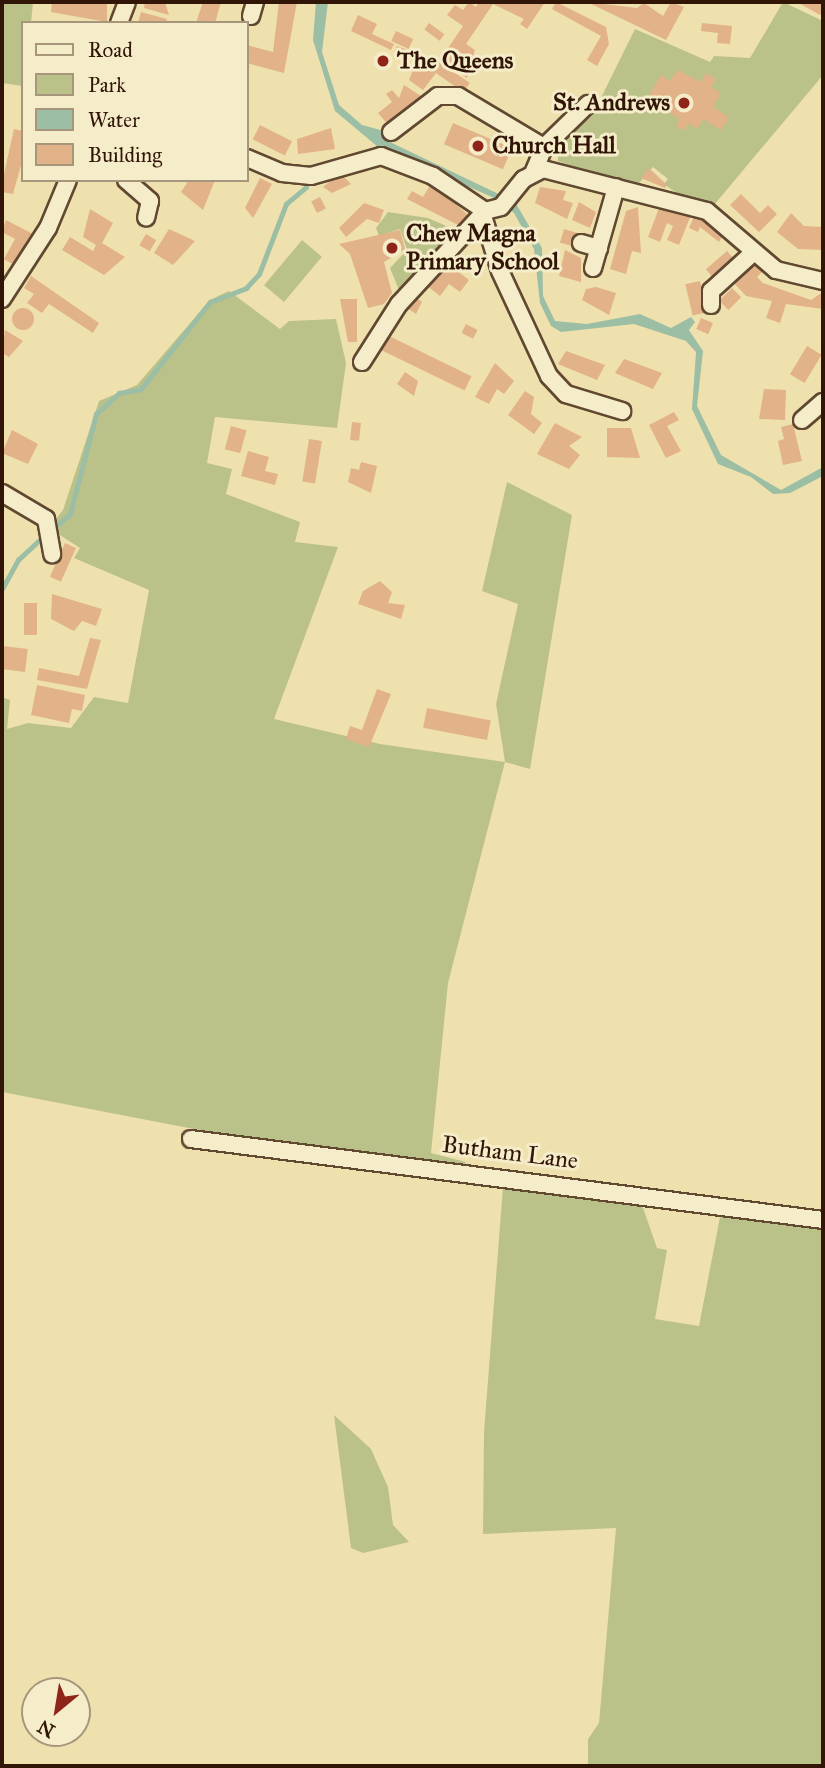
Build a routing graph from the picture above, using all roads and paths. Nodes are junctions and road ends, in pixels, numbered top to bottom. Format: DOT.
graph roads {
  1 [pos="127,2"];
  2 [pos="120,21"];
  3 [pos="588,104"];
  4 [pos="391,132"];
  5 [pos="544,147"];
  6 [pos="248,158"];
  7 [pos="534,171"];
  8 [pos="67,182"];
  9 [pos="128,182"];
  10 [pos="616,187"];
  11 [pos="490,213"];
  12 [pos="146,218"];
  13 [pos="581,243"];
  14 [pos="598,248"];
  15 [pos="754,251"];
  16 [pos="593,268"];
  17 [pos="823,281"];
  18 [pos="2,299"];
  19 [pos="710,305"];
  20 [pos="362,362"];
  21 [pos="823,402"];
  22 [pos="622,411"];
  23 [pos="802,420"];
  24 [pos="2,493"];
  25 [pos="51,549"];
  26 [pos="191,1139"];
  27 [pos="823,1220"];
  1 -- 2 [label="street"];
  3 -- 5 [label="street"];
  4 -- 5 [label="street"];
  5 -- 7 [label="street"];
  6 -- 11 [label="street"];
  7 -- 10 [label="street"];
  7 -- 11 [label="street"];
  8 -- 18 [label="street"];
  9 -- 12 [label="street"];
  10 -- 14 [label="street"];
  10 -- 15 [label="street"];
  11 -- 20 [label="street"];
  11 -- 22 [label="street"];
  13 -- 14 [label="street"];
  14 -- 16 [label="street"];
  15 -- 17 [label="street"];
  15 -- 19 [label="street"];
  21 -- 23 [label="street"];
  24 -- 25 [label="street"];
  26 -- 27 [label="street, Butham Lane"];
}
